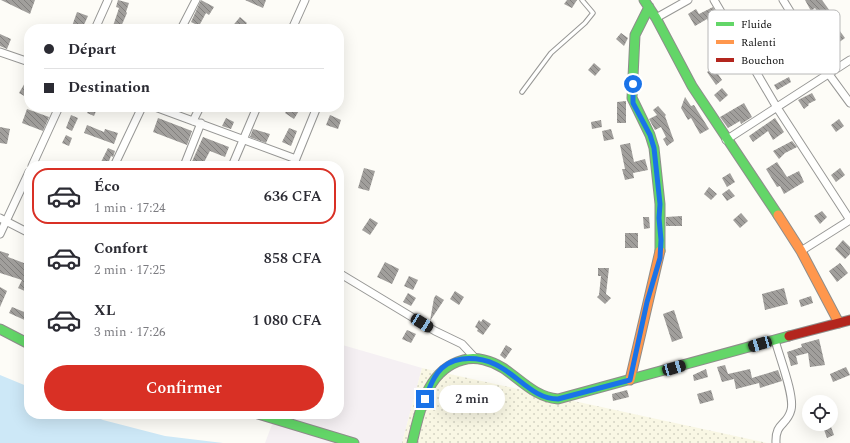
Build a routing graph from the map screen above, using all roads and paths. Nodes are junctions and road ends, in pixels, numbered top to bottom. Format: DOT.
graph roads {
  1 [pos="108,0"];
  2 [pos="196,0"];
  3 [pos="304,0"];
  4 [pos="582,0"];
  5 [pos="688,0"];
  6 [pos="714,0"];
  7 [pos="783,0"];
  8 [pos="646,4"];
  9 [pos="720,10"];
  10 [pos="789,10"];
  11 [pos="656,18"];
  12 [pos="97,24"];
  13 [pos="184,24"];
  14 [pos="294,24"];
  15 [pos="0,52"];
  16 [pos="24,60"];
  17 [pos="850,60"];
  18 [pos="840,66"];
  19 [pos="757,74"];
  20 [pos="826,74"];
  21 [pos="829,74"];
  22 [pos="522,92"];
  23 [pos="850,103"];
  24 [pos="776,106"];
  25 [pos="57,112"];
  26 [pos="140,112"];
  27 [pos="169,112"];
  28 [pos="198,112"];
  29 [pos="255,112"];
  30 [pos="315,112"];
  31 [pos="193,121"];
  32 [pos="201,123"];
  33 [pos="244,138"];
  34 [pos="726,140"];
  35 [pos="296,158"];
  36 [pos="34,161"];
  37 [pos="116,161"];
  38 [pos="186,161"];
  39 [pos="234,161"];
  40 [pos="295,161"];
  41 [pos="24,181"];
  42 [pos="3,219"];
  43 [pos="850,220"];
  44 [pos="24,230"];
  45 [pos="0,234"];
  46 [pos="801,251"];
  47 [pos="344,276"];
  48 [pos="850,320"];
  49 [pos="839,323"];
  50 [pos="0,329"];
  51 [pos="775,340"];
  52 [pos="24,341"];
  53 [pos="475,358"];
  54 [pos="630,380"];
  55 [pos="279,419"];
  56 [pos="354,443"];
  57 [pos="412,443"];
  58 [pos="776,443"];
  1 -- 12 [label="street"];
  2 -- 13 [label="street"];
  3 -- 14 [label="street"];
  4 -- 22 [label="lane"];
  5 -- 11 [label="street"];
  6 -- 9 [label="street"];
  7 -- 10 [label="street"];
  8 -- 11 [label="street"];
  8 -- 54 [label="street"];
  11 -- 34 [label="street"];
  15 -- 16 [label="street"];
  17 -- 18 [label="street"];
  19 -- 24 [label="street"];
  20 -- 24 [label="street"];
  21 -- 23 [label="street"];
  24 -- 34 [label="street"];
  24 -- 43 [label="street"];
  25 -- 36 [label="street"];
  26 -- 37 [label="street"];
  27 -- 31 [label="street"];
  28 -- 31 [label="street"];
  29 -- 33 [label="street"];
  30 -- 35 [label="street"];
  31 -- 32 [label="street"];
  32 -- 33 [label="street"];
  32 -- 38 [label="street"];
  33 -- 35 [label="street"];
  33 -- 39 [label="street"];
  34 -- 46 [label="street"];
  35 -- 40 [label="street"];
  41 -- 42 [label="street"];
  42 -- 44 [label="street"];
  42 -- 45 [label="street"];
  43 -- 46 [label="street"];
  46 -- 49 [label="street"];
  47 -- 53 [label="street"];
  48 -- 49 [label="street"];
  49 -- 51 [label="street"];
  50 -- 52 [label="street"];
  51 -- 54 [label="street"];
  51 -- 58 [label="street"];
  53 -- 54 [label="street"];
  53 -- 57 [label="street"];
  55 -- 56 [label="street"];
}
